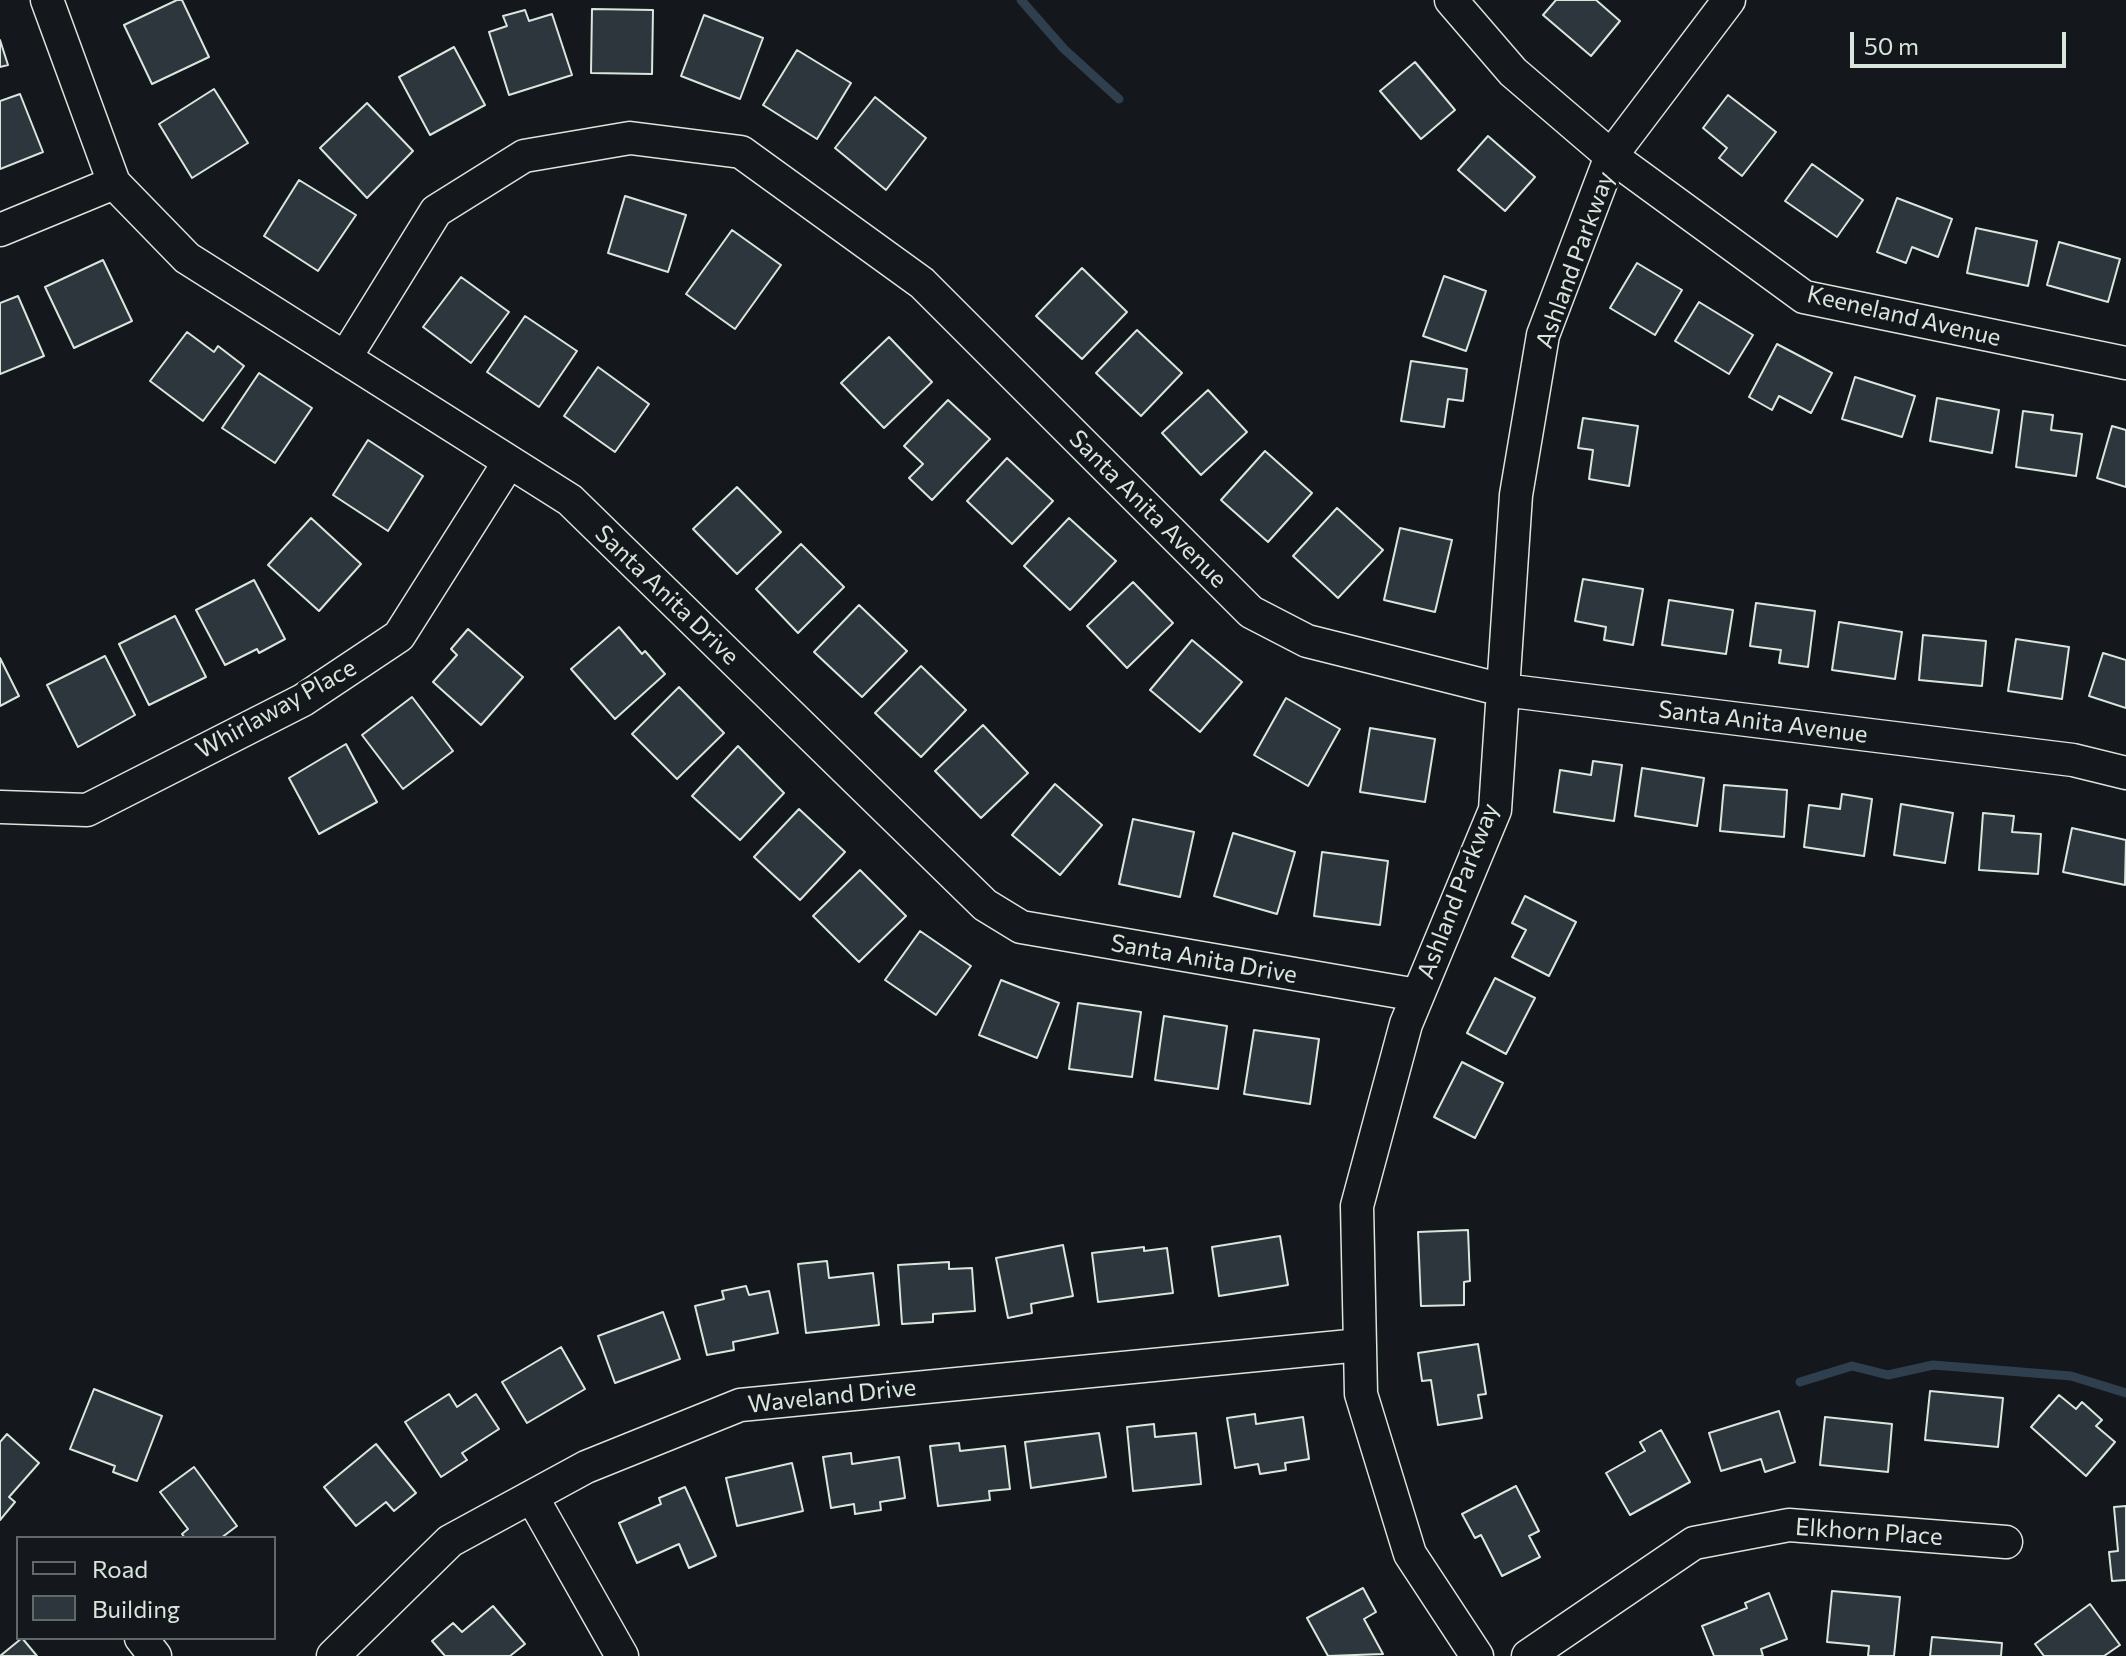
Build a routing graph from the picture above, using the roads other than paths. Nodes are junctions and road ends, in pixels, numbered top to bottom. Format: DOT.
graph roads {
  1 [pos="47,0"];
  2 [pos="1451,0"];
  3 [pos="1729,0"];
  4 [pos="1611,156"];
  5 [pos="114,183"];
  6 [pos="0,230"];
  7 [pos="345,358"];
  8 [pos="2126,363"];
  9 [pos="509,462"];
  10 [pos="1503,690"];
  11 [pos="2126,773"];
  12 [pos="1,807"];
  13 [pos="1417,995"];
  14 [pos="1360,1345"];
  15 [pos="532,1497"];
  16 [pos="2006,1542"];
  17 [pos="143,1640"];
  18 [pos="155,1656"];
  19 [pos="333,1656"];
  20 [pos="622,1656"];
  21 [pos="1477,1656"];
  22 [pos="1528,1656"];
  1 -- 5 [label="street, Santa Anita Drive"];
  2 -- 4 [label="street, Keeneland Avenue"];
  3 -- 4 [label="street, Ashland Parkway"];
  4 -- 8 [label="street, Keeneland Avenue"];
  4 -- 10 [label="street, Ashland Parkway"];
  5 -- 6 [label="street"];
  5 -- 7 [label="street, Santa Anita Drive"];
  7 -- 9 [label="street, Santa Anita Drive"];
  7 -- 10 [label="street, Santa Anita Avenue"];
  9 -- 12 [label="street, Whirlaway Place"];
  9 -- 13 [label="street, Santa Anita Drive"];
  10 -- 11 [label="street, Santa Anita Avenue"];
  10 -- 13 [label="street, Ashland Parkway"];
  13 -- 14 [label="street, Ashland Parkway"];
  14 -- 15 [label="street, Waveland Drive"];
  14 -- 21 [label="street, Ashland Parkway"];
  15 -- 19 [label="street, Waveland Drive"];
  15 -- 20 [label="street"];
  16 -- 22 [label="street, Elkhorn Place"];
  17 -- 18 [label="street"];
}
